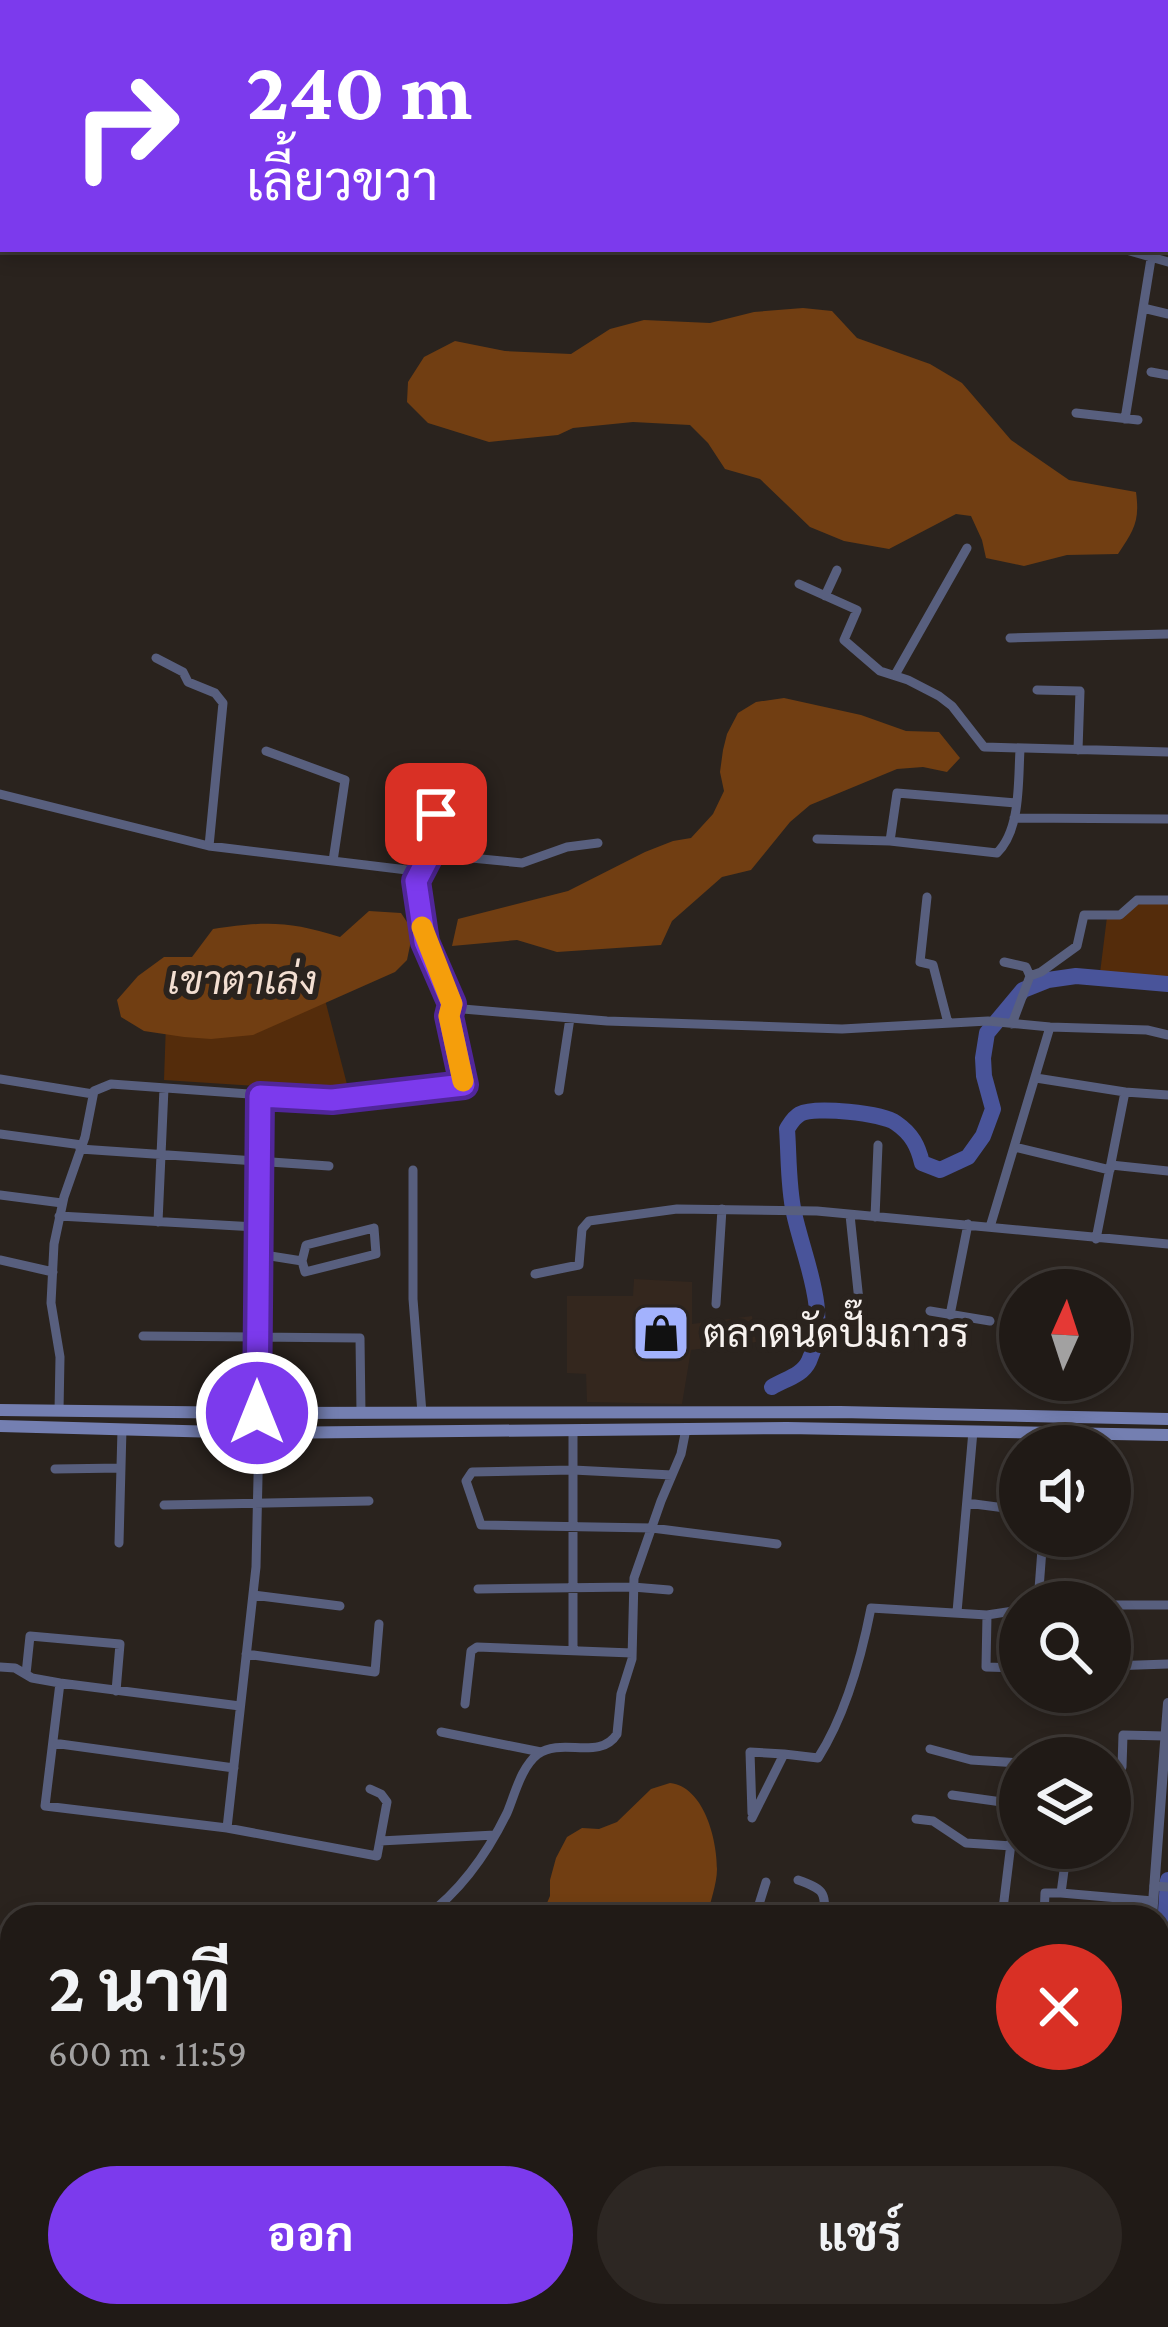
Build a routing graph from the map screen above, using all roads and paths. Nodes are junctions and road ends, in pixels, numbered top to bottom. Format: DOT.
graph roads {
  1 [pos="1131,252"];
  2 [pos="1151,259"];
  3 [pos="1168,262"];
  4 [pos="1143,308"];
  5 [pos="1168,314"];
  6 [pos="1150,372"];
  7 [pos="1168,375"];
  8 [pos="1076,413"];
  9 [pos="1125,419"];
  10 [pos="1138,420"];
  11 [pos="967,548"];
  12 [pos="837,570"];
  13 [pos="799,584"];
  14 [pos="825,596"];
  15 [pos="1168,634"];
  16 [pos="1010,638"];
  17 [pos="156,658"];
  18 [pos="896,675"];
  19 [pos="1037,691"];
  20 [pos="1020,749"];
  21 [pos="1078,750"];
  22 [pos="266,751"];
  23 [pos="1168,752"];
  24 [pos="0,794"];
  25 [pos="405,803"];
  26 [pos="1016,803"];
  27 [pos="1014,818"];
  28 [pos="1168,819"];
  29 [pos="817,839"];
  30 [pos="890,841"];
  31 [pos="598,843"];
  32 [pos="208,846"];
  33 [pos="430,854"];
  34 [pos="333,861"];
  35 [pos="416,881"];
  36 [pos="927,897"];
  37 [pos="1168,900"];
  38 [pos="1004,962"];
  39 [pos="1028,979"];
  40 [pos="452,1004"];
  41 [pos="570,1018"];
  42 [pos="948,1023"];
  43 [pos="1010,1023"];
  44 [pos="1050,1027"];
  45 [pos="1168,1035"];
  46 [pos="1036,1078"];
  47 [pos="0,1079"];
  48 [pos="164,1088"];
  49 [pos="559,1090"];
  50 [pos="1125,1092"];
  51 [pos="93,1094"];
  52 [pos="1168,1095"];
  53 [pos="260,1096"];
  54 [pos="0,1134"];
  55 [pos="878,1145"];
  56 [pos="81,1147"];
  57 [pos="1015,1147"];
  58 [pos="161,1154"];
  59 [pos="259,1161"];
  60 [pos="329,1166"];
  61 [pos="1110,1168"];
  62 [pos="413,1170"];
  63 [pos="1168,1172"];
  64 [pos="0,1195"];
  65 [pos="62,1203"];
  66 [pos="722,1209"];
  67 [pos="850,1215"];
  68 [pos="59,1216"];
  69 [pos="875,1217"];
  70 [pos="158,1222"];
  71 [pos="968,1224"];
  72 [pos="259,1227"];
  73 [pos="990,1227"];
  74 [pos="1096,1239"];
  75 [pos="1168,1244"];
  76 [pos="258,1254"];
  77 [pos="0,1260"];
  78 [pos="302,1261"];
  79 [pos="53,1273"];
  80 [pos="535,1274"];
  81 [pos="716,1304"];
  82 [pos="930,1311"];
  83 [pos="950,1315"];
  84 [pos="861,1320"];
  85 [pos="990,1321"];
  86 [pos="143,1336"];
  87 [pos="257,1337"];
  88 [pos="0,1410"];
  89 [pos="59,1412"];
  90 [pos="257,1413"];
  91 [pos="361,1413"];
  92 [pos="422,1413"];
  93 [pos="1168,1419"];
  94 [pos="0,1426"];
  95 [pos="122,1429"];
  96 [pos="686,1429"];
  97 [pos="573,1430"];
  98 [pos="973,1431"];
  99 [pos="259,1433"];
  100 [pos="999,1434"];
  101 [pos="1168,1435"];
  102 [pos="1131,1436"];
  103 [pos="121,1468"];
  104 [pos="55,1469"];
  105 [pos="573,1470"];
  106 [pos="672,1475"];
  107 [pos="369,1502"];
  108 [pos="967,1503"];
  109 [pos="164,1504"];
  110 [pos="258,1505"];
  111 [pos="999,1507"];
  112 [pos="574,1528"];
  113 [pos="652,1528"];
  114 [pos="119,1543"];
  115 [pos="777,1544"];
  116 [pos="633,1587"];
  117 [pos="574,1588"];
  118 [pos="478,1589"];
  119 [pos="669,1590"];
  120 [pos="253,1595"];
  121 [pos="1131,1605"];
  122 [pos="1168,1605"];
  123 [pos="340,1606"];
  124 [pos="957,1612"];
  125 [pos="999,1613"];
  126 [pos="986,1615"];
  127 [pos="379,1624"];
  128 [pos="573,1650"];
  129 [pos="632,1653"];
  130 [pos="246,1654"];
  131 [pos="1168,1664"];
  132 [pos="1131,1665"];
  133 [pos="0,1667"];
  134 [pos="999,1667"];
  135 [pos="26,1674"];
  136 [pos="60,1683"];
  137 [pos="116,1690"];
  138 [pos="1168,1702"];
  139 [pos="465,1704"];
  140 [pos="240,1706"];
  141 [pos="441,1732"];
  142 [pos="1166,1736"];
  143 [pos="1123,1737"];
  144 [pos="52,1743"];
  145 [pos="930,1750"];
  146 [pos="541,1752"];
  147 [pos="784,1754"];
  148 [pos="999,1763"];
  149 [pos="233,1768"];
  150 [pos="370,1789"];
  151 [pos="952,1795"];
  152 [pos="999,1802"];
  153 [pos="916,1819"];
  154 [pos="227,1828"];
  155 [pos="495,1835"];
  156 [pos="380,1841"];
  157 [pos="999,1845"];
  158 [pos="1163,1854"];
  159 [pos="1009,1869"];
  160 [pos="1064,1869"];
  161 [pos="798,1880"];
  162 [pos="766,1882"];
  163 [pos="1154,1886"];
  164 [pos="1168,1887"];
  165 [pos="1061,1893"];
  166 [pos="1153,1901"];
  167 [pos="439,1905"];
  168 [pos="758,1905"];
  169 [pos="825,1905"];
  170 [pos="1004,1905"];
  171 [pos="1044,1905"];
  172 [pos="1153,1905"];
  1 -- 2 [label="street"];
  2 -- 3 [label="street"];
  2 -- 4 [label="street"];
  4 -- 5 [label="street"];
  4 -- 9 [label="street"];
  6 -- 7 [label="street"];
  8 -- 9 [label="street"];
  9 -- 10 [label="street"];
  11 -- 18 [label="street"];
  12 -- 14 [label="street"];
  13 -- 14 [label="street"];
  14 -- 18 [label="street"];
  15 -- 16 [label="street"];
  17 -- 32 [label="street"];
  18 -- 20 [label="street"];
  19 -- 21 [label="street"];
  20 -- 21 [label="street"];
  20 -- 26 [label="street"];
  21 -- 23 [label="street"];
  22 -- 34 [label="street"];
  24 -- 32 [label="street"];
  25 -- 33 [label="street"];
  26 -- 27 [label="street"];
  26 -- 30 [label="street"];
  27 -- 28 [label="street"];
  27 -- 30 [label="street"];
  29 -- 30 [label="street"];
  31 -- 33 [label="street"];
  32 -- 34 [label="street"];
  33 -- 35 [label="street"];
  34 -- 35 [label="street"];
  35 -- 40 [label="street"];
  36 -- 42 [label="street"];
  37 -- 39 [label="street"];
  38 -- 39 [label="street"];
  39 -- 43 [label="street"];
  40 -- 41 [label="street"];
  40 -- 53 [label="street"];
  41 -- 42 [label="street"];
  41 -- 49 [label="street"];
  42 -- 43 [label="street"];
  43 -- 44 [label="street"];
  44 -- 45 [label="street"];
  44 -- 46 [label="street"];
  46 -- 50 [label="street"];
  46 -- 57 [label="street"];
  47 -- 51 [label="street"];
  48 -- 51 [label="street"];
  48 -- 53 [label="street"];
  48 -- 58 [label="street"];
  50 -- 52 [label="street"];
  50 -- 61 [label="street"];
  51 -- 56 [label="street"];
  53 -- 59 [label="street"];
  54 -- 56 [label="street"];
  55 -- 69 [label="street"];
  56 -- 58 [label="street"];
  56 -- 65 [label="street"];
  57 -- 61 [label="street"];
  57 -- 73 [label="street"];
  58 -- 59 [label="street"];
  58 -- 70 [label="street"];
  59 -- 60 [label="street"];
  59 -- 72 [label="street"];
  61 -- 63 [label="street"];
  61 -- 74 [label="street"];
  62 -- 92 [label="street"];
  64 -- 65 [label="street"];
  65 -- 68 [label="street"];
  66 -- 67 [label="street"];
  66 -- 80 [label="street"];
  66 -- 81 [label="street"];
  67 -- 69 [label="street"];
  67 -- 84 [label="street"];
  68 -- 70 [label="street"];
  68 -- 79 [label="street"];
  69 -- 71 [label="street"];
  70 -- 72 [label="street"];
  71 -- 73 [label="street"];
  71 -- 83 [label="street"];
  72 -- 76 [label="street"];
  73 -- 74 [label="street"];
  74 -- 75 [label="street"];
  76 -- 78 [label="street"];
  76 -- 87 [label="street"];
  77 -- 79 [label="street"];
  78 -- 78 [label="street"];
  79 -- 89 [label="street"];
  82 -- 83 [label="street"];
  83 -- 85 [label="street"];
  86 -- 87 [label="street"];
  87 -- 90 [label="street"];
  87 -- 91 [label="street"];
  88 -- 89 [label="main road"];
  89 -- 90 [label="main road"];
  90 -- 91 [label="main road"];
  91 -- 92 [label="main road"];
  92 -- 93 [label="main road"];
  94 -- 95 [label="main road"];
  95 -- 99 [label="main road"];
  95 -- 103 [label="street"];
  96 -- 97 [label="main road"];
  96 -- 98 [label="main road"];
  96 -- 106 [label="street"];
  97 -- 99 [label="main road"];
  97 -- 105 [label="street"];
  98 -- 100 [label="main road"];
  98 -- 108 [label="street"];
  99 -- 110 [label="street"];
  101 -- 102 [label="main road"];
  103 -- 104 [label="street"];
  103 -- 114 [label="street"];
  105 -- 106 [label="street"];
  105 -- 112 [label="street"];
  105 -- 112 [label="street"];
  106 -- 113 [label="street"];
  107 -- 110 [label="street"];
  108 -- 111 [label="street"];
  108 -- 124 [label="street"];
  109 -- 110 [label="street"];
  110 -- 120 [label="street"];
  112 -- 113 [label="street"];
  112 -- 117 [label="street"];
  113 -- 115 [label="street"];
  113 -- 116 [label="street"];
  116 -- 117 [label="street"];
  116 -- 119 [label="street"];
  116 -- 129 [label="street"];
  117 -- 118 [label="street"];
  117 -- 128 [label="street"];
  120 -- 123 [label="street"];
  120 -- 130 [label="street"];
  121 -- 122 [label="street"];
  124 -- 126 [label="street"];
  124 -- 147 [label="street"];
  125 -- 126 [label="street"];
  126 -- 134 [label="street"];
  127 -- 130 [label="street"];
  128 -- 129 [label="street"];
  128 -- 139 [label="street"];
  129 -- 146 [label="street"];
  130 -- 140 [label="street"];
  131 -- 132 [label="street"];
  133 -- 135 [label="street"];
  135 -- 136 [label="street"];
  135 -- 137 [label="street"];
  136 -- 137 [label="street"];
  136 -- 144 [label="street"];
  137 -- 140 [label="street"];
  138 -- 142 [label="street"];
  140 -- 149 [label="street"];
  141 -- 146 [label="street"];
  142 -- 143 [label="street"];
  142 -- 158 [label="street"];
  144 -- 149 [label="street"];
  144 -- 154 [label="street"];
  145 -- 148 [label="street"];
  146 -- 155 [label="street"];
  147 -- 147 [label="street"];
  149 -- 154 [label="street"];
  150 -- 156 [label="street"];
  151 -- 152 [label="street"];
  153 -- 157 [label="street"];
  154 -- 156 [label="street"];
  155 -- 156 [label="street"];
  155 -- 167 [label="street"];
  158 -- 163 [label="street"];
  159 -- 170 [label="street"];
  160 -- 165 [label="street"];
  161 -- 169 [label="street"];
  162 -- 168 [label="street"];
  163 -- 164 [label="street"];
  163 -- 166 [label="street"];
  165 -- 166 [label="street"];
  165 -- 171 [label="street"];
  166 -- 172 [label="street"];
}
